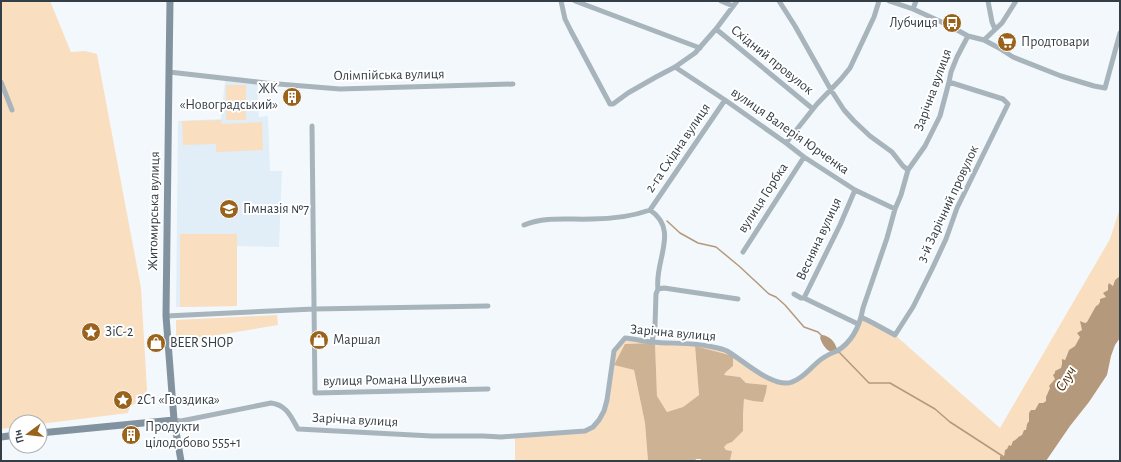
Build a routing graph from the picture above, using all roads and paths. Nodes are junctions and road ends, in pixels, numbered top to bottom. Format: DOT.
graph roads {
  1 [pos="170,1"];
  2 [pos="561,1"];
  3 [pos="575,1"];
  4 [pos="721,1"];
  5 [pos="737,1"];
  6 [pos="779,1"];
  7 [pos="879,1"];
  8 [pos="889,1"];
  9 [pos="916,1"];
  10 [pos="988,1"];
  11 [pos="1016,1"];
  12 [pos="733,6"];
  13 [pos="913,10"];
  14 [pos="716,29"];
  15 [pos="995,29"];
  16 [pos="1120,33"];
  17 [pos="968,36"];
  18 [pos="982,40"];
  19 [pos="700,48"];
  20 [pos="675,66"];
  21 [pos="169,72"];
  22 [pos="1,82"];
  23 [pos="949,82"];
  24 [pos="513,84"];
  25 [pos="831,90"];
  26 [pos="725,100"];
  27 [pos="813,109"];
  28 [pos="12,110"];
  29 [pos="312,126"];
  30 [pos="786,143"];
  31 [pos="804,157"];
  32 [pos="908,170"];
  33 [pos="855,190"];
  34 [pos="895,209"];
  35 [pos="650,210"];
  36 [pos="524,225"];
  37 [pos="742,252"];
  38 [pos="658,289"];
  39 [pos="794,294"];
  40 [pos="804,298"];
  41 [pos="738,299"];
  42 [pos="488,306"];
  43 [pos="314,309"];
  44 [pos="166,316"];
  45 [pos="861,318"];
  46 [pos="858,324"];
  47 [pos="652,342"];
  48 [pos="488,389"];
  49 [pos="174,420"];
  50 [pos="48,432"];
  51 [pos="181,461"];
  1 -- 21 [label="main road, Житомирська вулиця"];
  2 -- 20 [label="street"];
  3 -- 19 [label="street"];
  4 -- 12 [label="street"];
  5 -- 12 [label="street"];
  6 -- 25 [label="street"];
  7 -- 25 [label="street"];
  8 -- 13 [label="street"];
  9 -- 13 [label="street"];
  10 -- 15 [label="street"];
  11 -- 15 [label="street"];
  12 -- 14 [label="street"];
  13 -- 17 [label="street"];
  14 -- 19 [label="street"];
  14 -- 27 [label="street, Східний провулок"];
  15 -- 18 [label="street"];
  16 -- 18 [label="street"];
  17 -- 18 [label="street"];
  17 -- 23 [label="street, Зарічна вулиця"];
  19 -- 20 [label="street"];
  20 -- 26 [label="street, вулиця Валерія Юрченка"];
  21 -- 24 [label="street, Олімпійська вулиця"];
  21 -- 44 [label="main road, Житомирська вулиця"];
  22 -- 28 [label="street"];
  23 -- 32 [label="street, Зарічна вулиця"];
  23 -- 45 [label="street, 3-й Зарічний провулок"];
  25 -- 27 [label="street"];
  25 -- 32 [label="street"];
  26 -- 30 [label="street, вулиця Валерія Юрченка"];
  26 -- 35 [label="street, 2-га Східна вулиця"];
  27 -- 30 [label="street"];
  29 -- 43 [label="street, вулиця Романа Шухевича"];
  30 -- 31 [label="street, вулиця Валерія Юрченка"];
  31 -- 33 [label="street, вулиця Валерія Юрченка"];
  31 -- 37 [label="street, вулиця Горбка"];
  32 -- 34 [label="street, Зарічна вулиця"];
  33 -- 34 [label="street, вулиця Валерія Юрченка"];
  33 -- 40 [label="street, Весняна вулиця"];
  34 -- 45 [label="street, Зарічна вулиця"];
  35 -- 36 [label="street, 2-га Східна вулиця"];
  35 -- 38 [label="street, 2-га Східна вулиця"];
  38 -- 41 [label="street"];
  38 -- 47 [label="street, 2-га Східна вулиця"];
  39 -- 40 [label="street, Весняна вулиця"];
  40 -- 46 [label="street, Весняна вулиця"];
  42 -- 43 [label="street"];
  43 -- 44 [label="street"];
  43 -- 48 [label="street, вулиця Романа Шухевича"];
  44 -- 49 [label="main road, Житомирська вулиця"];
  45 -- 46 [label="street, Зарічна вулиця"];
  46 -- 47 [label="street, Зарічна вулиця"];
  47 -- 49 [label="street, Зарічна вулиця"];
  49 -- 50 [label="main road"];
  49 -- 51 [label="main road, Житомирська вулиця"];
}
